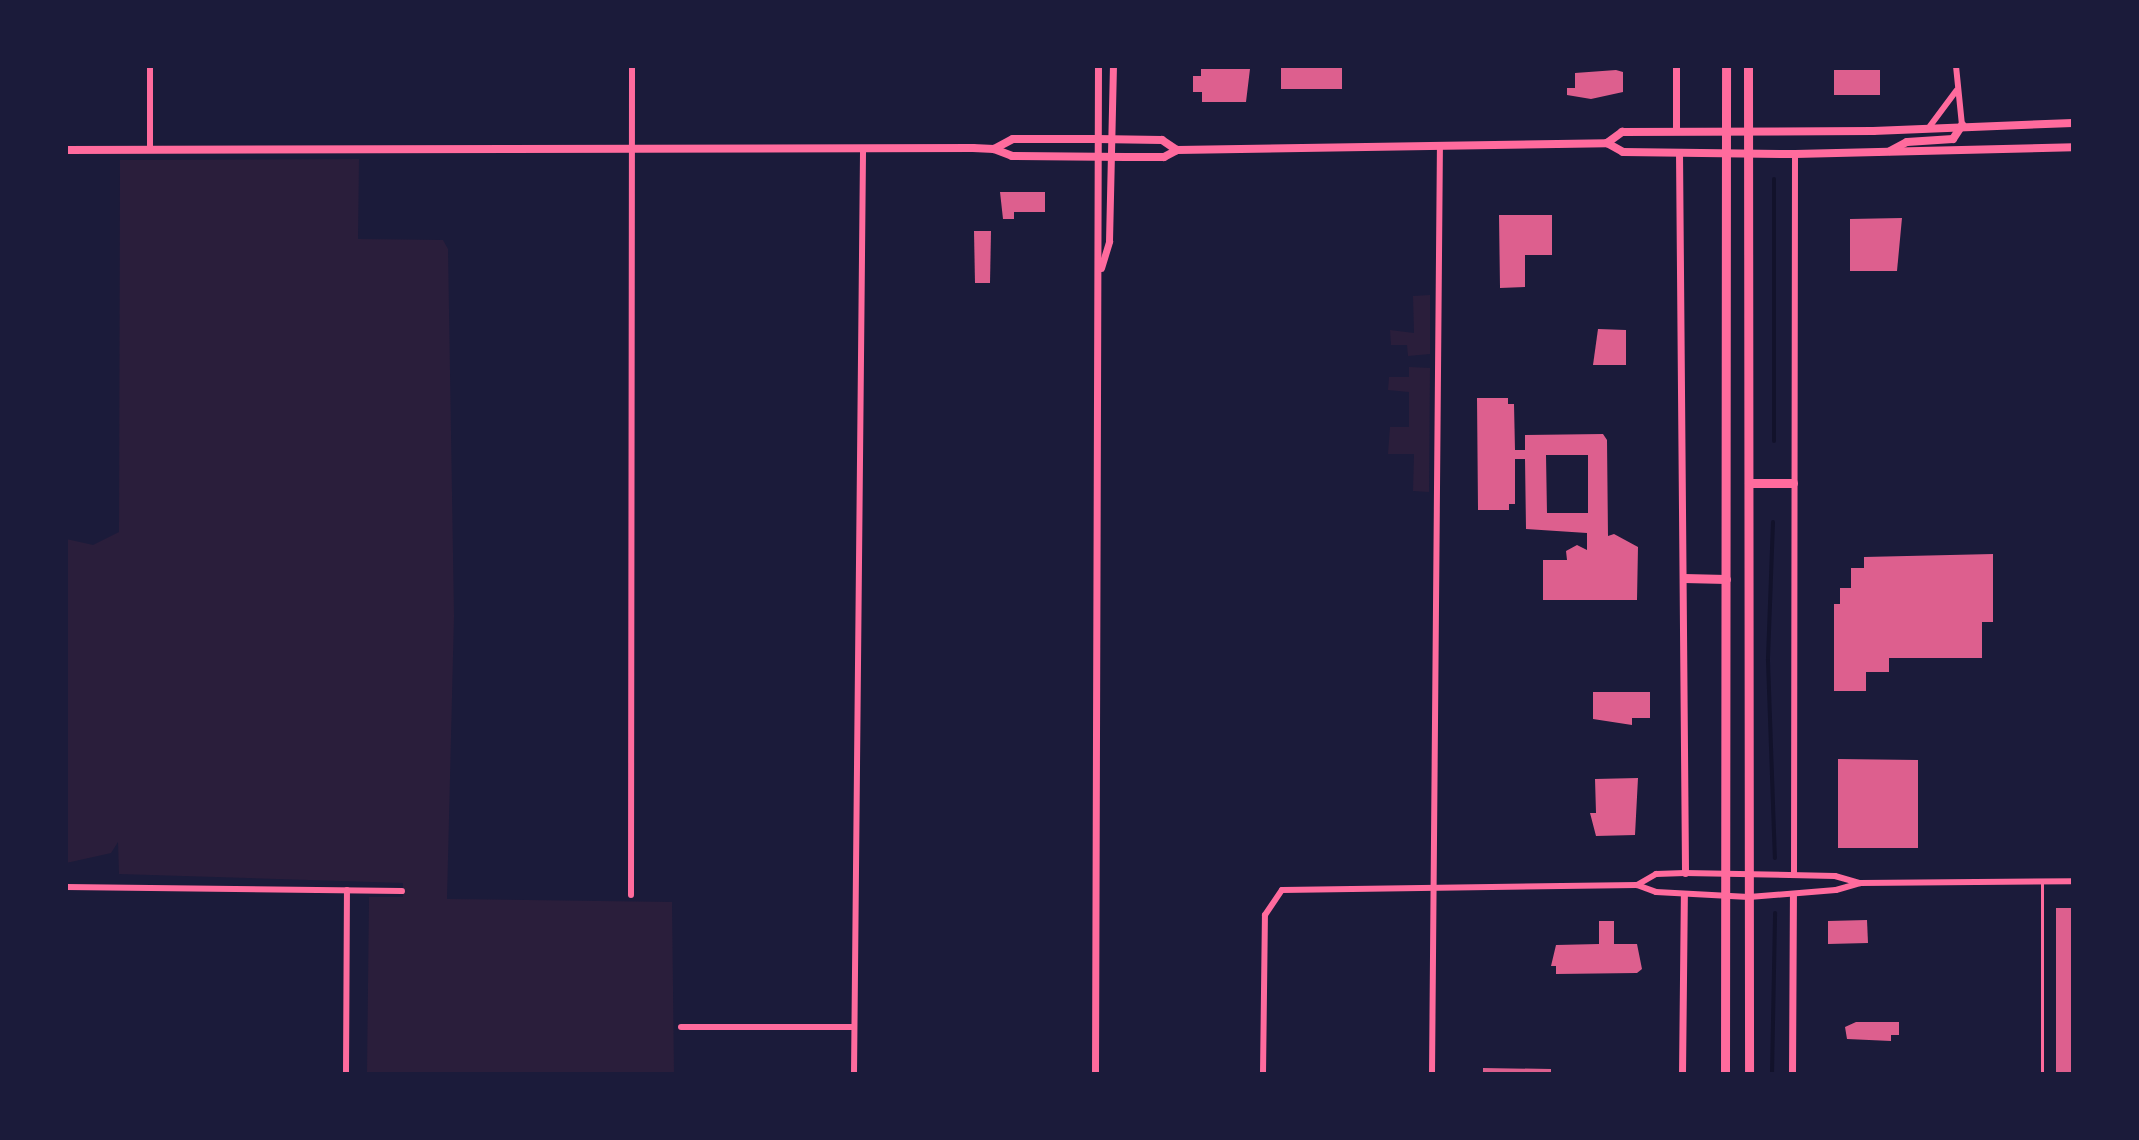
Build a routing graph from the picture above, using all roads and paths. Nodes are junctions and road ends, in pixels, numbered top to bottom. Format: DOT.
graph roads {
  1 [pos="150,66"];
  2 [pos="632,66"];
  3 [pos="1098,66"];
  4 [pos="1113,66"];
  5 [pos="1676,66"];
  6 [pos="1726,66"];
  7 [pos="1748,66"];
  8 [pos="1956,66"];
  9 [pos="1956,91"];
  10 [pos="2073,123"];
  11 [pos="1962,125"];
  12 [pos="1930,126"];
  13 [pos="1676,130"];
  14 [pos="1726,132"];
  15 [pos="1748,133"];
  16 [pos="1097,139"];
  17 [pos="1112,139"];
  18 [pos="1607,143"];
  19 [pos="1440,147"];
  20 [pos="2073,147"];
  21 [pos="863,148"];
  22 [pos="633,149"];
  23 [pos="994,149"];
  24 [pos="66,150"];
  25 [pos="150,150"];
  26 [pos="1177,150"];
  27 [pos="1679,152"];
  28 [pos="1888,153"];
  29 [pos="1725,154"];
  30 [pos="1748,154"];
  31 [pos="1795,154"];
  32 [pos="1096,156"];
  33 [pos="1112,157"];
  34 [pos="1100,270"];
  35 [pos="1749,483"];
  36 [pos="1793,483"];
  37 [pos="1684,578"];
  38 [pos="1726,579"];
  39 [pos="1685,873"];
  40 [pos="1725,874"];
  41 [pos="1749,874"];
  42 [pos="1794,875"];
  43 [pos="2073,881"];
  44 [pos="2042,882"];
  45 [pos="1860,883"];
  46 [pos="1637,885"];
  47 [pos="66,887"];
  48 [pos="1434,887"];
  49 [pos="347,890"];
  50 [pos="402,891"];
  51 [pos="631,895"];
  52 [pos="1684,895"];
  53 [pos="1793,895"];
  54 [pos="1725,897"];
  55 [pos="1749,897"];
  56 [pos="681,1027"];
  57 [pos="854,1027"];
  58 [pos="346,1074"];
  59 [pos="854,1074"];
  60 [pos="1095,1074"];
  61 [pos="1263,1074"];
  62 [pos="1432,1074"];
  63 [pos="1682,1074"];
  64 [pos="1725,1074"];
  65 [pos="1749,1074"];
  66 [pos="1792,1074"];
  67 [pos="2042,1074"];
  1 -- 25 [label="street"];
  2 -- 22 [label="street"];
  3 -- 16 [label="street"];
  4 -- 17 [label="street"];
  5 -- 13 [label="street"];
  6 -- 14 [label="main road"];
  7 -- 15 [label="main road"];
  8 -- 9 [label="street"];
  9 -- 11 [label="street"];
  9 -- 12 [label="street"];
  10 -- 11 [label="main road"];
  11 -- 12 [label="main road"];
  11 -- 28 [label="main road"];
  12 -- 15 [label="main road"];
  13 -- 14 [label="main road"];
  13 -- 18 [label="main road"];
  14 -- 15 [label="main road"];
  14 -- 29 [label="main road"];
  15 -- 30 [label="main road"];
  16 -- 17 [label="main road"];
  16 -- 23 [label="main road"];
  16 -- 32 [label="street"];
  17 -- 26 [label="main road"];
  17 -- 33 [label="street"];
  18 -- 19 [label="main road"];
  18 -- 27 [label="main road"];
  19 -- 26 [label="main road"];
  19 -- 48 [label="street"];
  20 -- 28 [label="main road"];
  21 -- 22 [label="main road"];
  21 -- 23 [label="main road"];
  21 -- 57 [label="street"];
  22 -- 25 [label="main road"];
  22 -- 51 [label="street"];
  23 -- 32 [label="main road"];
  24 -- 25 [label="main road"];
  26 -- 33 [label="main road"];
  27 -- 29 [label="main road"];
  27 -- 37 [label="street"];
  28 -- 31 [label="main road"];
  29 -- 30 [label="main road"];
  29 -- 38 [label="main road"];
  30 -- 31 [label="main road"];
  30 -- 35 [label="main road"];
  31 -- 36 [label="street"];
  32 -- 33 [label="main road"];
  32 -- 34 [label="street"];
  33 -- 34 [label="street"];
  34 -- 60 [label="street"];
  35 -- 36 [label="main road"];
  35 -- 41 [label="main road"];
  36 -- 42 [label="street"];
  37 -- 38 [label="main road"];
  37 -- 39 [label="street"];
  38 -- 40 [label="main road"];
  39 -- 40 [label="street"];
  39 -- 46 [label="street"];
  40 -- 41 [label="street"];
  40 -- 54 [label="main road"];
  41 -- 42 [label="street"];
  41 -- 55 [label="main road"];
  42 -- 45 [label="street"];
  43 -- 44 [label="street"];
  44 -- 45 [label="street"];
  44 -- 67 [label="lane"];
  45 -- 53 [label="street"];
  46 -- 48 [label="street"];
  46 -- 52 [label="street"];
  47 -- 49 [label="street"];
  48 -- 61 [label="street"];
  48 -- 62 [label="street"];
  49 -- 50 [label="street"];
  49 -- 58 [label="street"];
  52 -- 54 [label="street"];
  52 -- 63 [label="street"];
  53 -- 55 [label="street"];
  53 -- 66 [label="street"];
  54 -- 55 [label="street"];
  54 -- 64 [label="main road"];
  55 -- 65 [label="main road"];
  56 -- 57 [label="street"];
  57 -- 59 [label="street"];
}
